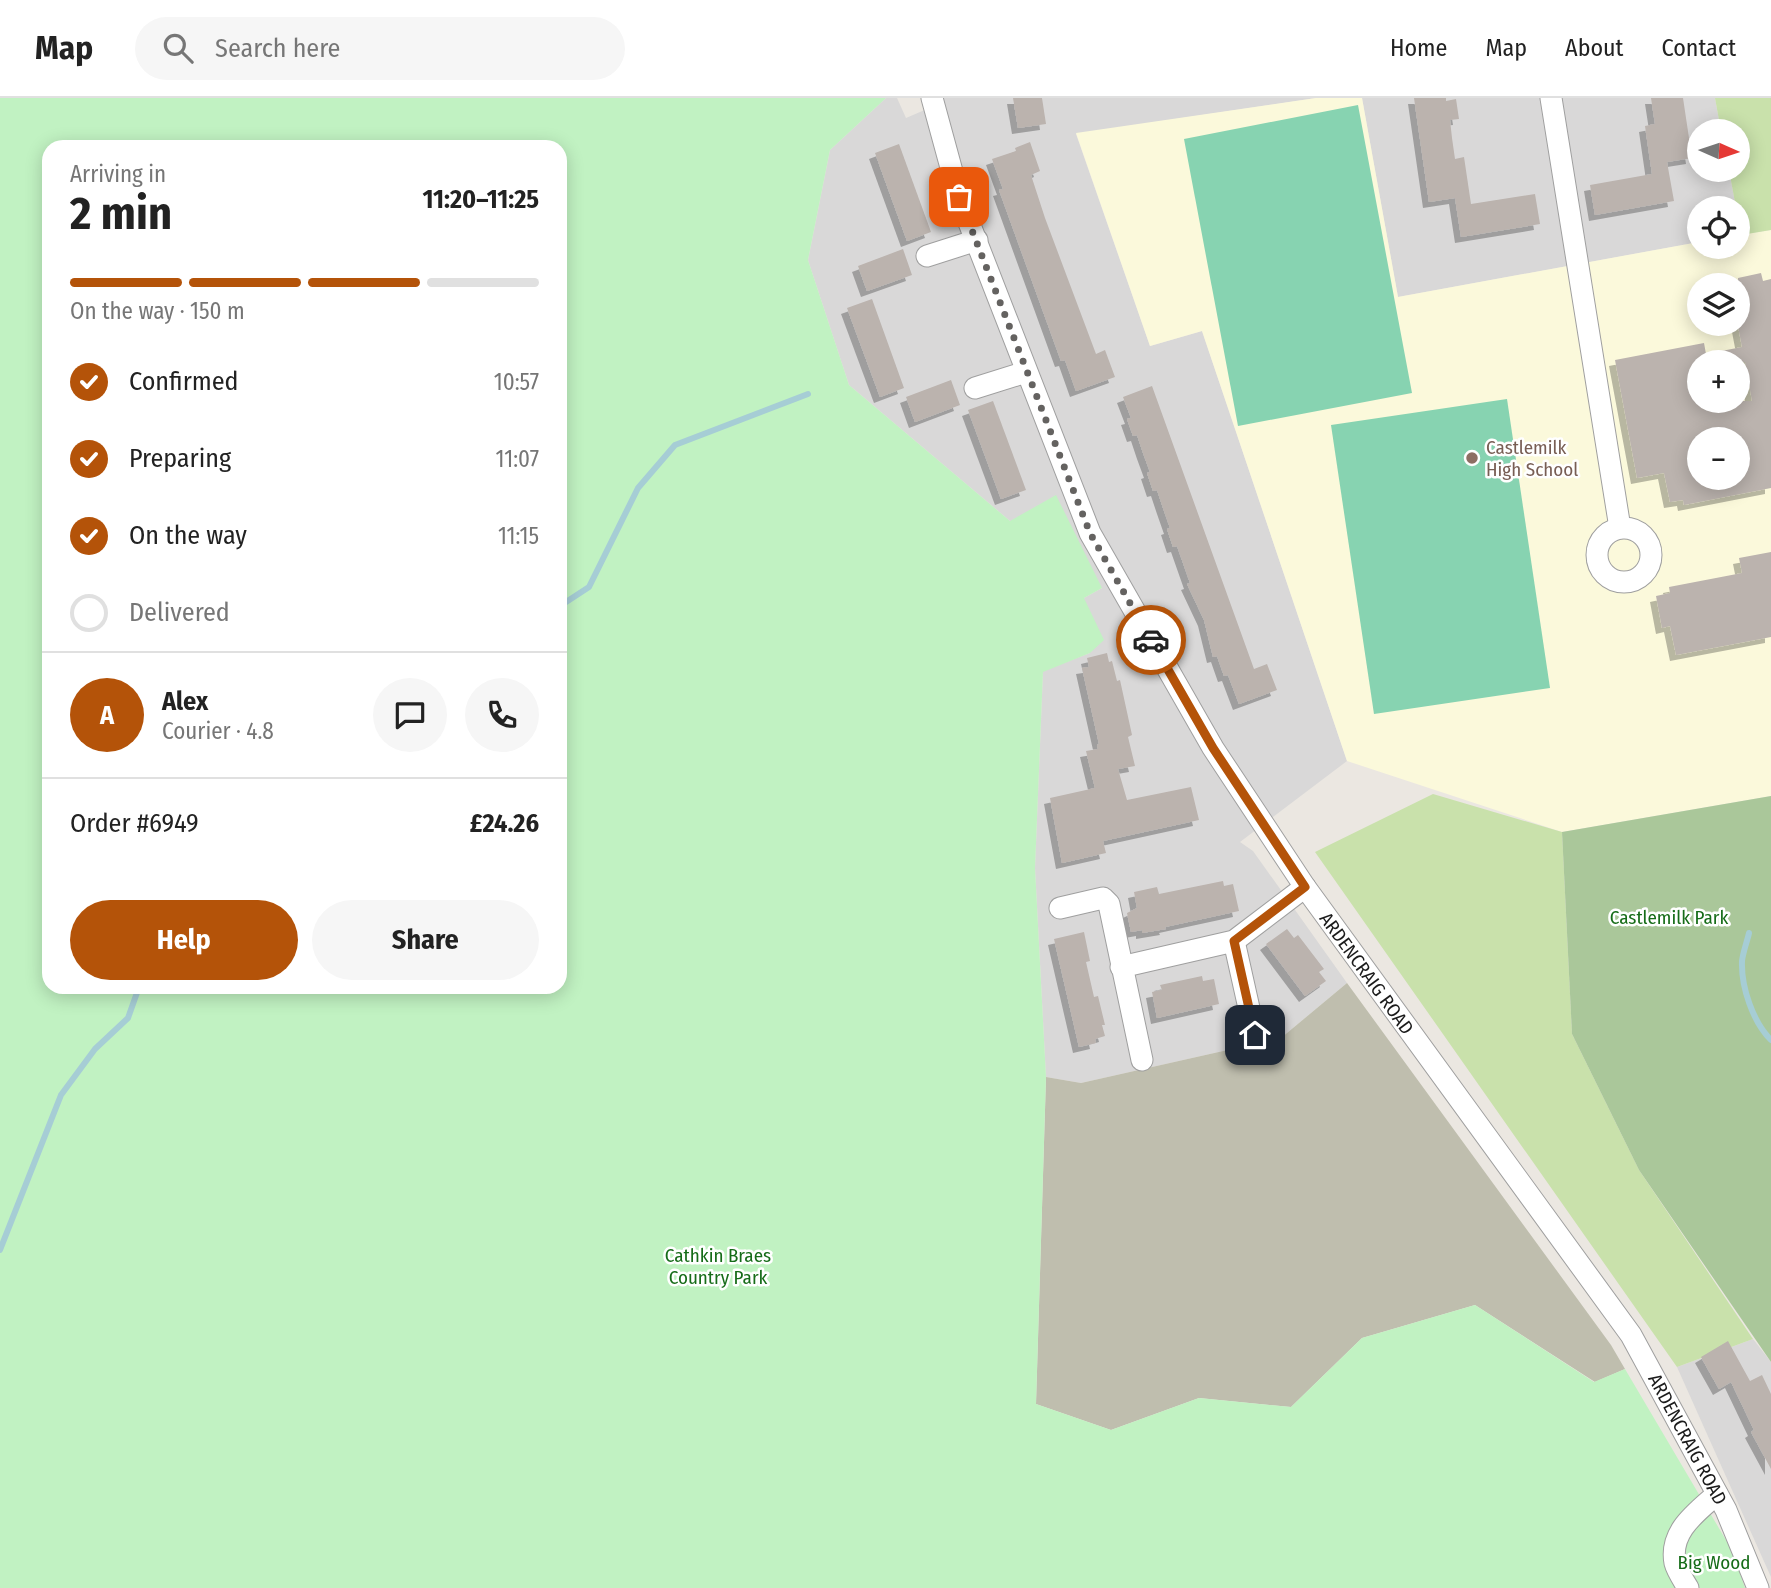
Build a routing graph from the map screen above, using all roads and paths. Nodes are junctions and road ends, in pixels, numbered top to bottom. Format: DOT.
graph roads {
  1 [pos="932,98"];
  2 [pos="1550,98"];
  3 [pos="977,240"];
  4 [pos="928,256"];
  5 [pos="1026,372"];
  6 [pos="975,388"];
  7 [pos="1619,528"];
  8 [pos="1305,887"];
  9 [pos="1060,908"];
  10 [pos="1234,941"];
  11 [pos="1121,967"];
  12 [pos="1255,1035"];
  13 [pos="1142,1060"];
  14 [pos="1717,1494"];
  15 [pos="1688,1588"];
  16 [pos="1758,1588"];
  1 -- 3 [label="street, ARDENCRAIG ROAD"];
  2 -- 7 [label="street"];
  3 -- 4 [label="street"];
  3 -- 5 [label="street, ARDENCRAIG ROAD"];
  5 -- 6 [label="street"];
  5 -- 8 [label="street, ARDENCRAIG ROAD"];
  8 -- 10 [label="street"];
  8 -- 14 [label="street, ARDENCRAIG ROAD"];
  9 -- 11 [label="street"];
  10 -- 11 [label="street"];
  10 -- 12 [label="street"];
  11 -- 13 [label="street"];
  14 -- 15 [label="street"];
  14 -- 16 [label="street, ARDENCRAIG ROAD"];
}
